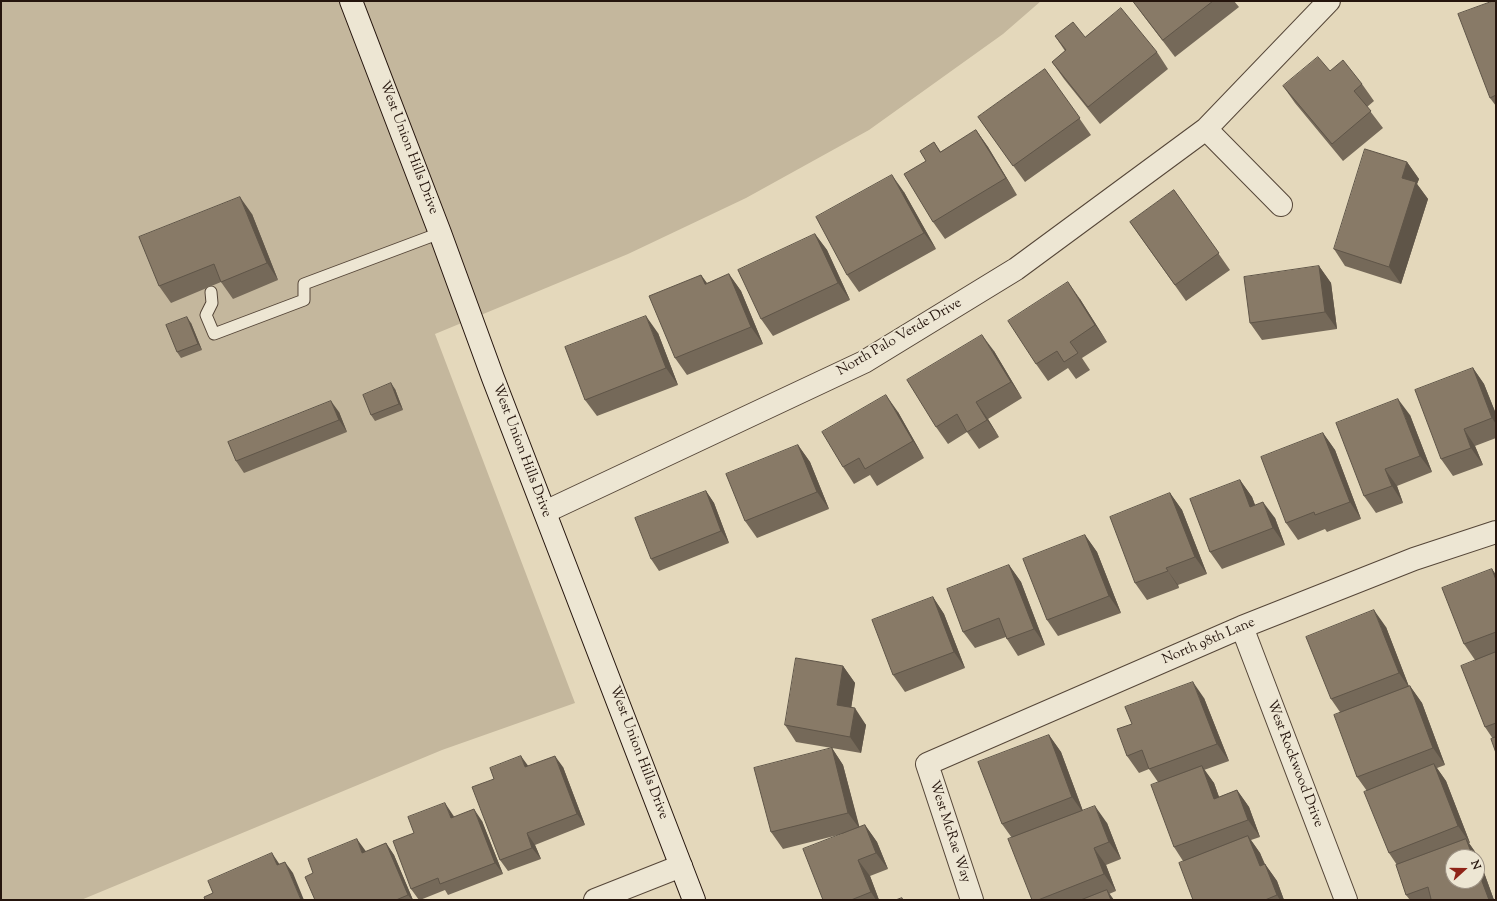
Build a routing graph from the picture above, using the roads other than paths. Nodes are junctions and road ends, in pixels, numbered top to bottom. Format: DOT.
graph roads {
  1 [pos="351,1"];
  2 [pos="1329,1"];
  3 [pos="1206,129"];
  4 [pos="1281,205"];
  5 [pos="440,232"];
  6 [pos="211,292"];
  7 [pos="545,512"];
  8 [pos="1496,532"];
  9 [pos="1242,627"];
  10 [pos="926,764"];
  11 [pos="681,866"];
  12 [pos="595,900"];
  13 [pos="694,900"];
  14 [pos="972,900"];
  15 [pos="1346,900"];
  1 -- 5 [label="street, West Union Hills Drive"];
  2 -- 3 [label="street, North Palo Verde Drive"];
  3 -- 4 [label="street"];
  3 -- 7 [label="street, North Palo Verde Drive"];
  5 -- 6 [label="lane"];
  5 -- 7 [label="street, West Union Hills Drive"];
  7 -- 11 [label="street, West Union Hills Drive"];
  8 -- 9 [label="street, North 98th Lane"];
  9 -- 10 [label="street, North 98th Lane"];
  9 -- 15 [label="street, West Rockwood Drive"];
  10 -- 14 [label="street, West McRae Way"];
  11 -- 12 [label="street"];
  11 -- 13 [label="street, West Union Hills Drive"];
}
